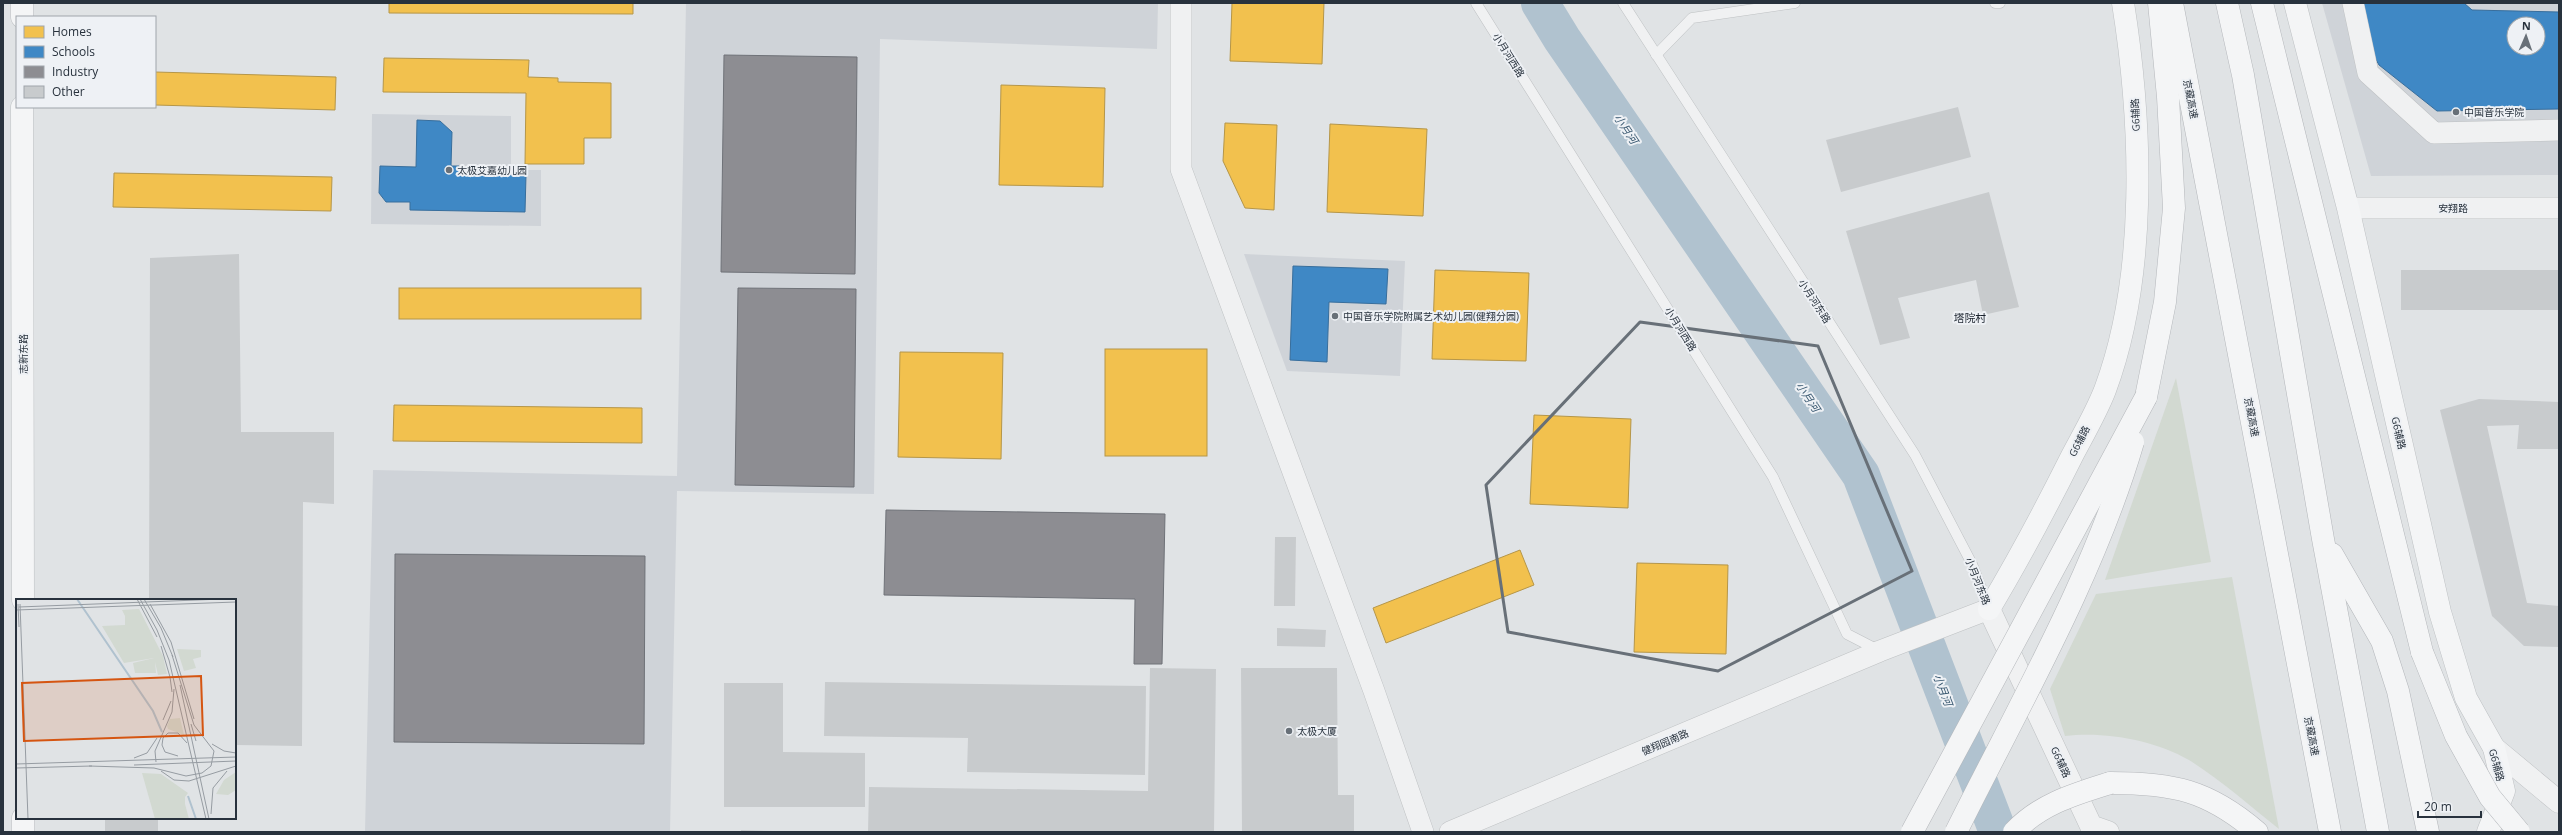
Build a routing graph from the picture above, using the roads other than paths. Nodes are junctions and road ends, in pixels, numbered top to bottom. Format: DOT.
graph roads {
  1 [pos="22,3"];
  2 [pos="1181,3"];
  3 [pos="1476,3"];
  4 [pos="1623,3"];
  5 [pos="1795,3"];
  6 [pos="1995,3"];
  7 [pos="2000,3"];
  8 [pos="2123,3"];
  9 [pos="2160,3"];
  10 [pos="2172,3"];
  11 [pos="2227,3"];
  12 [pos="2262,3"];
  13 [pos="2294,3"];
  14 [pos="2353,3"];
  15 [pos="22,16"];
  16 [pos="1656,55"];
  17 [pos="22,108"];
  18 [pos="2559,130"];
  19 [pos="2348,208"];
  20 [pos="2559,208"];
  21 [pos="2146,396"];
  22 [pos="2323,539"];
  23 [pos="23,599"];
  24 [pos="1989,609"];
  25 [pos="1880,651"];
  26 [pos="2494,748"];
  27 [pos="2559,802"];
  28 [pos="23,819"];
  29 [pos="2097,830"];
  30 [pos="23,832"];
  31 [pos="1423,832"];
  32 [pos="1450,832"];
  33 [pos="1912,832"];
  34 [pos="1956,832"];
  35 [pos="2014,832"];
  36 [pos="2257,832"];
  37 [pos="2330,832"];
  38 [pos="2378,832"];
  39 [pos="2428,832"];
  40 [pos="2488,832"];
  41 [pos="2519,832"];
  1 -- 15 [label="main road"];
  2 -- 31 [label="street"];
  3 -- 25 [label="lane, 小月河西路"];
  4 -- 16 [label="lane, 小月河东路"];
  5 -- 16 [label="lane"];
  6 -- 7 [label="lane"];
  8 -- 24 [label="main road, G6辅路"];
  9 -- 21 [label="main road"];
  10 -- 37 [label="main road, 京藏高速"];
  11 -- 22 [label="main road"];
  12 -- 41 [label="main road, bridge"];
  13 -- 19 [label="main road, G6辅路"];
  14 -- 18 [label="street"];
  16 -- 24 [label="lane, 小月河东路"];
  17 -- 23 [label="main road, 志新东路"];
  19 -- 20 [label="street, 安翔路"];
  19 -- 26 [label="main road, G6辅路"];
  21 -- 33 [label="main road, bridge"];
  21 -- 34 [label="main road, bridge"];
  22 -- 38 [label="main road"];
  22 -- 39 [label="main road"];
  24 -- 25 [label="street, 健翔园南路"];
  24 -- 29 [label="street, G6辅路"];
  25 -- 32 [label="street, 健翔园南路"];
  26 -- 27 [label="street"];
  26 -- 40 [label="main road, G6辅路"];
  28 -- 30 [label="main road"];
  35 -- 36 [label="main road, bridge"];
}
